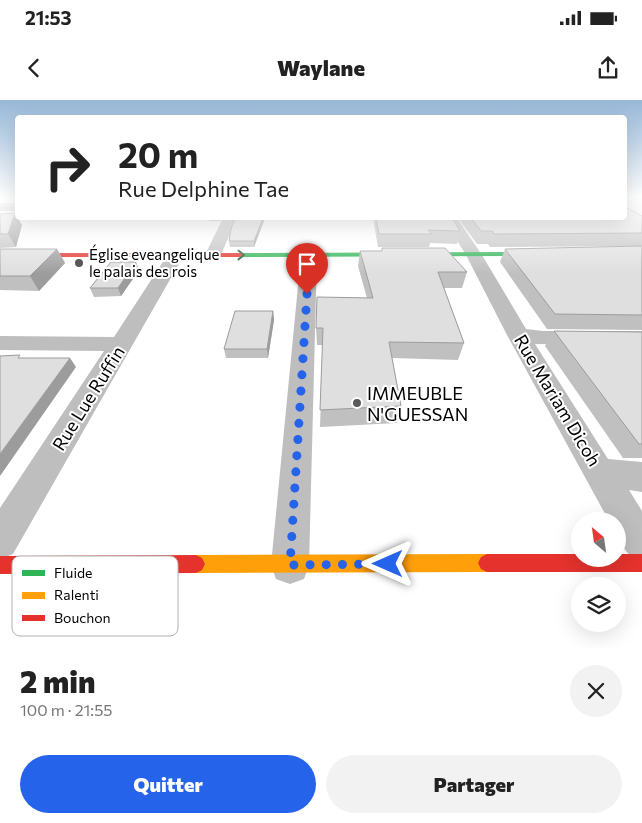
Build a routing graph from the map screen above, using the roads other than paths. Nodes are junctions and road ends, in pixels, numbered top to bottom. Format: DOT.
graph roads {
  1 [pos="228,223"];
  2 [pos="453,223"];
  3 [pos="553,254"];
  4 [pos="0,255"];
  5 [pos="176,255"];
  6 [pos="213,255"];
  7 [pos="309,255"];
  8 [pos="474,255"];
  9 [pos="518,335"];
  10 [pos="642,338"];
  11 [pos="0,344"];
  12 [pos="122,344"];
  13 [pos="601,472"];
  14 [pos="642,477"];
  15 [pos="0,541"];
  16 [pos="642,544"];
  17 [pos="642,563"];
  18 [pos="178,565"];
  19 [pos="290,565"];
  1 -- 6 [label="street"];
  2 -- 8 [label="street, Rue Mariam Dicoh"];
  3 -- 8 [label="street"];
  4 -- 5 [label="street"];
  5 -- 6 [label="street"];
  5 -- 12 [label="street, Rue Lue Ruffin"];
  6 -- 7 [label="street, one-way"];
  7 -- 8 [label="street"];
  7 -- 19 [label="street"];
  8 -- 9 [label="street, Rue Mariam Dicoh"];
  9 -- 10 [label="street"];
  9 -- 13 [label="street, Rue Mariam Dicoh"];
  11 -- 12 [label="street"];
  12 -- 15 [label="street, Rue Lue Ruffin"];
  13 -- 14 [label="street"];
  13 -- 16 [label="street, Rue Mariam Dicoh"];
  17 -- 19 [label="street"];
  18 -- 19 [label="street"];
}
